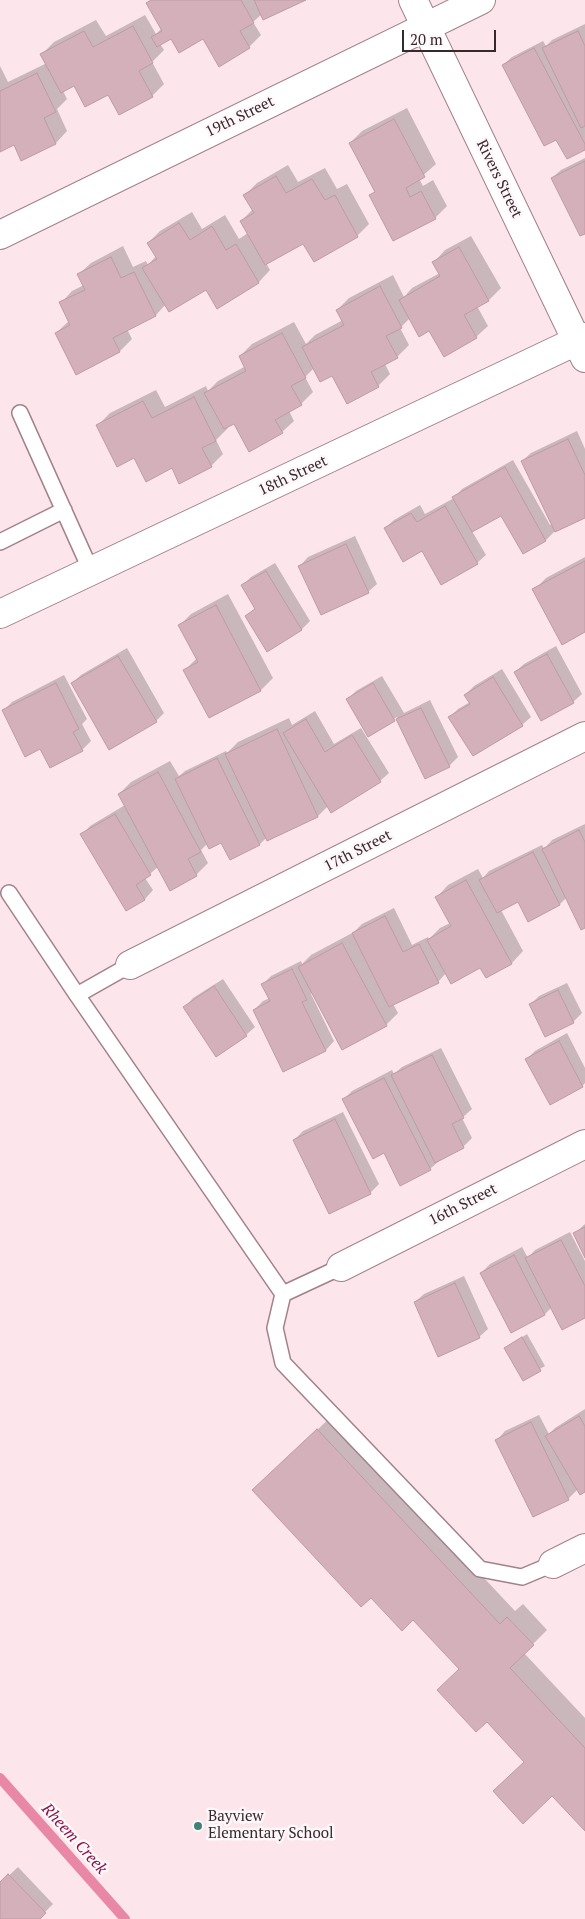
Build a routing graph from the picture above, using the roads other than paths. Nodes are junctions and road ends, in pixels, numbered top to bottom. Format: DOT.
graph roads {
  1 [pos="413,0"];
  2 [pos="481,0"];
  3 [pos="426,26"];
  4 [pos="0,235"];
  5 [pos="582,345"];
  6 [pos="20,413"];
  7 [pos="64,510"];
  8 [pos="0,542"];
  9 [pos="91,571"];
  10 [pos="0,614"];
  11 [pos="585,736"];
  12 [pos="9,893"];
  13 [pos="130,965"];
  14 [pos="77,996"];
  15 [pos="585,1144"];
  16 [pos="341,1267"];
  17 [pos="282,1294"];
  18 [pos="585,1548"];
  19 [pos="553,1564"];
  1 -- 3 [label="street, Rivers Street"];
  2 -- 3 [label="street, 19th Street"];
  3 -- 4 [label="street, 19th Street"];
  3 -- 5 [label="street, Rivers Street"];
  5 -- 9 [label="street, 18th Street"];
  6 -- 7 [label="lane"];
  7 -- 8 [label="lane"];
  7 -- 9 [label="lane"];
  9 -- 10 [label="street, 18th Street"];
  11 -- 13 [label="street, 17th Street"];
  12 -- 14 [label="lane"];
  13 -- 14 [label="lane"];
  14 -- 17 [label="lane"];
  15 -- 16 [label="street, 16th Street"];
  16 -- 17 [label="lane"];
  17 -- 19 [label="lane"];
  18 -- 19 [label="street"];
}
